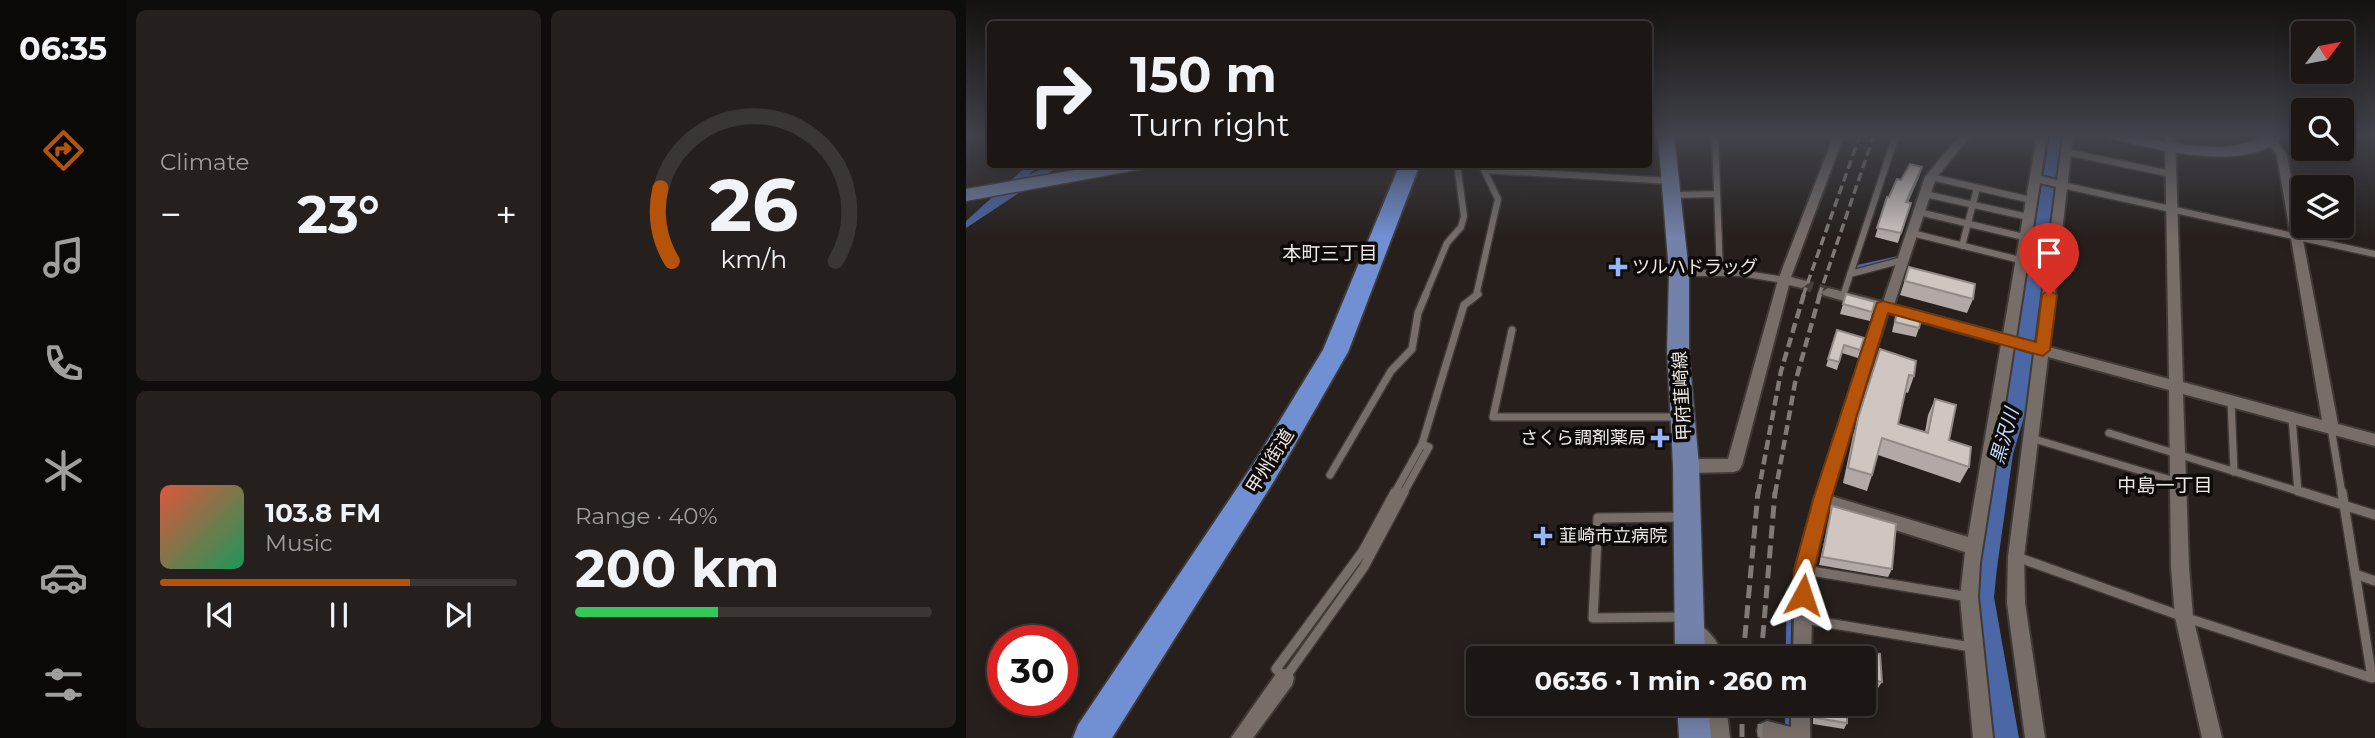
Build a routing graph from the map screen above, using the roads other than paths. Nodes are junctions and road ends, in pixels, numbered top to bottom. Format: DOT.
graph roads {
  1 [pos="1111,169"];
  2 [pos="1408,169"];
  3 [pos="1458,169"];
  4 [pos="1484,169"];
  5 [pos="1505,169"];
  6 [pos="1669,169"];
  7 [pos="1716,169"];
  8 [pos="1826,169"];
  9 [pos="1885,169"];
  10 [pos="1937,169"];
  11 [pos="2036,169"];
  12 [pos="2064,169"];
  13 [pos="2149,169"];
  14 [pos="2171,169"];
  15 [pos="2284,169"];
  16 [pos="2171,174"];
  17 [pos="1931,177"];
  18 [pos="2035,178"];
  19 [pos="2062,184"];
  20 [pos="1671,188"];
  21 [pos="1978,188"];
  22 [pos="1717,194"];
  23 [pos="1925,194"];
  24 [pos="966,195"];
  25 [pos="2031,200"];
  26 [pos="1973,205"];
  27 [pos="2291,207"];
  28 [pos="2172,209"];
  29 [pos="1919,212"];
  30 [pos="2028,217"];
  31 [pos="1968,224"];
  32 [pos="1912,233"];
  33 [pos="2291,236"];
  34 [pos="2024,237"];
  35 [pos="2297,238"];
  36 [pos="2302,238"];
  37 [pos="1962,246"];
  38 [pos="2375,254"];
  39 [pos="1903,260"];
  40 [pos="2020,260"];
  41 [pos="1679,273"];
  42 [pos="1720,273"];
  43 [pos="1850,274"];
  44 [pos="1784,280"];
  45 [pos="1802,284"];
  46 [pos="1828,292"];
  47 [pos="1843,296"];
  48 [pos="1885,307"];
  49 [pos="1511,330"];
  50 [pos="2007,341"];
  51 [pos="2043,350"];
  52 [pos="2177,387"];
  53 [pos="2231,401"];
  54 [pos="1682,417"];
  55 [pos="2292,418"];
  56 [pos="2331,428"];
  57 [pos="2109,433"];
  58 [pos="2031,438"];
  59 [pos="2375,440"];
  60 [pos="2179,455"];
  61 [pos="1686,466"];
  62 [pos="2234,472"];
  63 [pos="1330,475"];
  64 [pos="2179,482"];
  65 [pos="2298,492"];
  66 [pos="1822,500"];
  67 [pos="2344,506"];
  68 [pos="2375,514"];
  69 [pos="1687,517"];
  70 [pos="1974,547"];
  71 [pos="2016,557"];
  72 [pos="1804,570"];
  73 [pos="2355,574"];
  74 [pos="2375,580"];
  75 [pos="1969,597"];
  76 [pos="2184,617"];
  77 [pos="1803,619"];
  78 [pos="1688,622"];
  79 [pos="1689,646"];
  80 [pos="1709,646"];
  81 [pos="1802,646"];
  82 [pos="1974,647"];
  83 [pos="2371,650"];
  84 [pos="1285,678"];
  85 [pos="2373,683"];
  86 [pos="1800,716"];
  87 [pos="1767,731"];
  88 [pos="1091,738"];
  89 [pos="1241,738"];
  90 [pos="1799,738"];
  91 [pos="1983,738"];
  92 [pos="2035,738"];
  93 [pos="2212,738"];
  1 -- 24 [label="main road"];
  2 -- 88 [label="highway, 甲州街道"];
  3 -- 63 [label="lane"];
  4 -- 84 [label="lane"];
  5 -- 20 [label="lane"];
  6 -- 20 [label="main road, 甲府韮崎線"];
  7 -- 22 [label="lane"];
  8 -- 44 [label="street"];
  9 -- 43 [label="lane"];
  10 -- 17 [label="street"];
  11 -- 18 [label="street"];
  12 -- 19 [label="street"];
  13 -- 16 [label="lane"];
  14 -- 16 [label="street"];
  15 -- 27 [label="street"];
  16 -- 28 [label="street"];
  17 -- 21 [label="lane"];
  17 -- 23 [label="street"];
  18 -- 19 [label="street"];
  18 -- 25 [label="street"];
  19 -- 28 [label="lane"];
  19 -- 51 [label="street"];
  20 -- 22 [label="lane"];
  20 -- 41 [label="main road, 甲府韮崎線"];
  21 -- 25 [label="lane"];
  21 -- 26 [label="lane"];
  22 -- 42 [label="lane"];
  23 -- 26 [label="lane"];
  23 -- 29 [label="street"];
  25 -- 30 [label="street"];
  26 -- 30 [label="lane"];
  26 -- 31 [label="lane"];
  28 -- 33 [label="lane"];
  28 -- 52 [label="street"];
  29 -- 31 [label="lane"];
  29 -- 32 [label="street"];
  30 -- 34 [label="street"];
  31 -- 34 [label="lane"];
  31 -- 37 [label="lane"];
  32 -- 37 [label="lane"];
  32 -- 39 [label="street"];
  34 -- 40 [label="street"];
  35 -- 56 [label="street"];
  36 -- 38 [label="lane"];
  37 -- 40 [label="lane"];
  39 -- 43 [label="lane"];
  39 -- 48 [label="street"];
  40 -- 50 [label="street"];
  41 -- 42 [label="lane"];
  41 -- 54 [label="main road, 甲府韮崎線"];
  42 -- 44 [label="lane"];
  43 -- 47 [label="lane"];
  44 -- 45 [label="street"];
  44 -- 61 [label="street"];
  46 -- 47 [label="street"];
  47 -- 48 [label="street"];
  48 -- 50 [label="street"];
  48 -- 66 [label="street"];
  49 -- 54 [label="lane"];
  50 -- 51 [label="street"];
  50 -- 70 [label="street"];
  51 -- 52 [label="street"];
  51 -- 58 [label="street"];
  52 -- 53 [label="street"];
  52 -- 60 [label="street"];
  53 -- 55 [label="street"];
  53 -- 62 [label="lane"];
  54 -- 61 [label="main road, 甲府韮崎線"];
  55 -- 56 [label="street"];
  55 -- 65 [label="lane"];
  56 -- 59 [label="street"];
  56 -- 67 [label="lane"];
  57 -- 60 [label="lane"];
  58 -- 64 [label="lane"];
  58 -- 71 [label="street"];
  60 -- 62 [label="lane"];
  60 -- 64 [label="street"];
  61 -- 69 [label="main road, 甲府韮崎線"];
  62 -- 65 [label="lane"];
  64 -- 76 [label="street"];
  65 -- 67 [label="lane"];
  66 -- 70 [label="street"];
  66 -- 72 [label="street"];
  67 -- 68 [label="lane"];
  67 -- 73 [label="lane"];
  69 -- 78 [label="main road, 甲府韮崎線"];
  69 -- 78 [label="lane"];
  70 -- 75 [label="street"];
  71 -- 76 [label="lane"];
  71 -- 92 [label="street"];
  72 -- 75 [label="lane"];
  72 -- 77 [label="street"];
  73 -- 74 [label="lane"];
  73 -- 83 [label="lane"];
  75 -- 82 [label="street"];
  76 -- 85 [label="lane"];
  76 -- 93 [label="street"];
  77 -- 81 [label="street"];
  77 -- 82 [label="lane"];
  78 -- 79 [label="main road, 甲府韮崎線"];
  78 -- 80 [label="street"];
  82 -- 91 [label="street"];
  83 -- 85 [label="lane"];
  84 -- 89 [label="street"];
  86 -- 90 [label="street"];
  87 -- 90 [label="street"];
}
